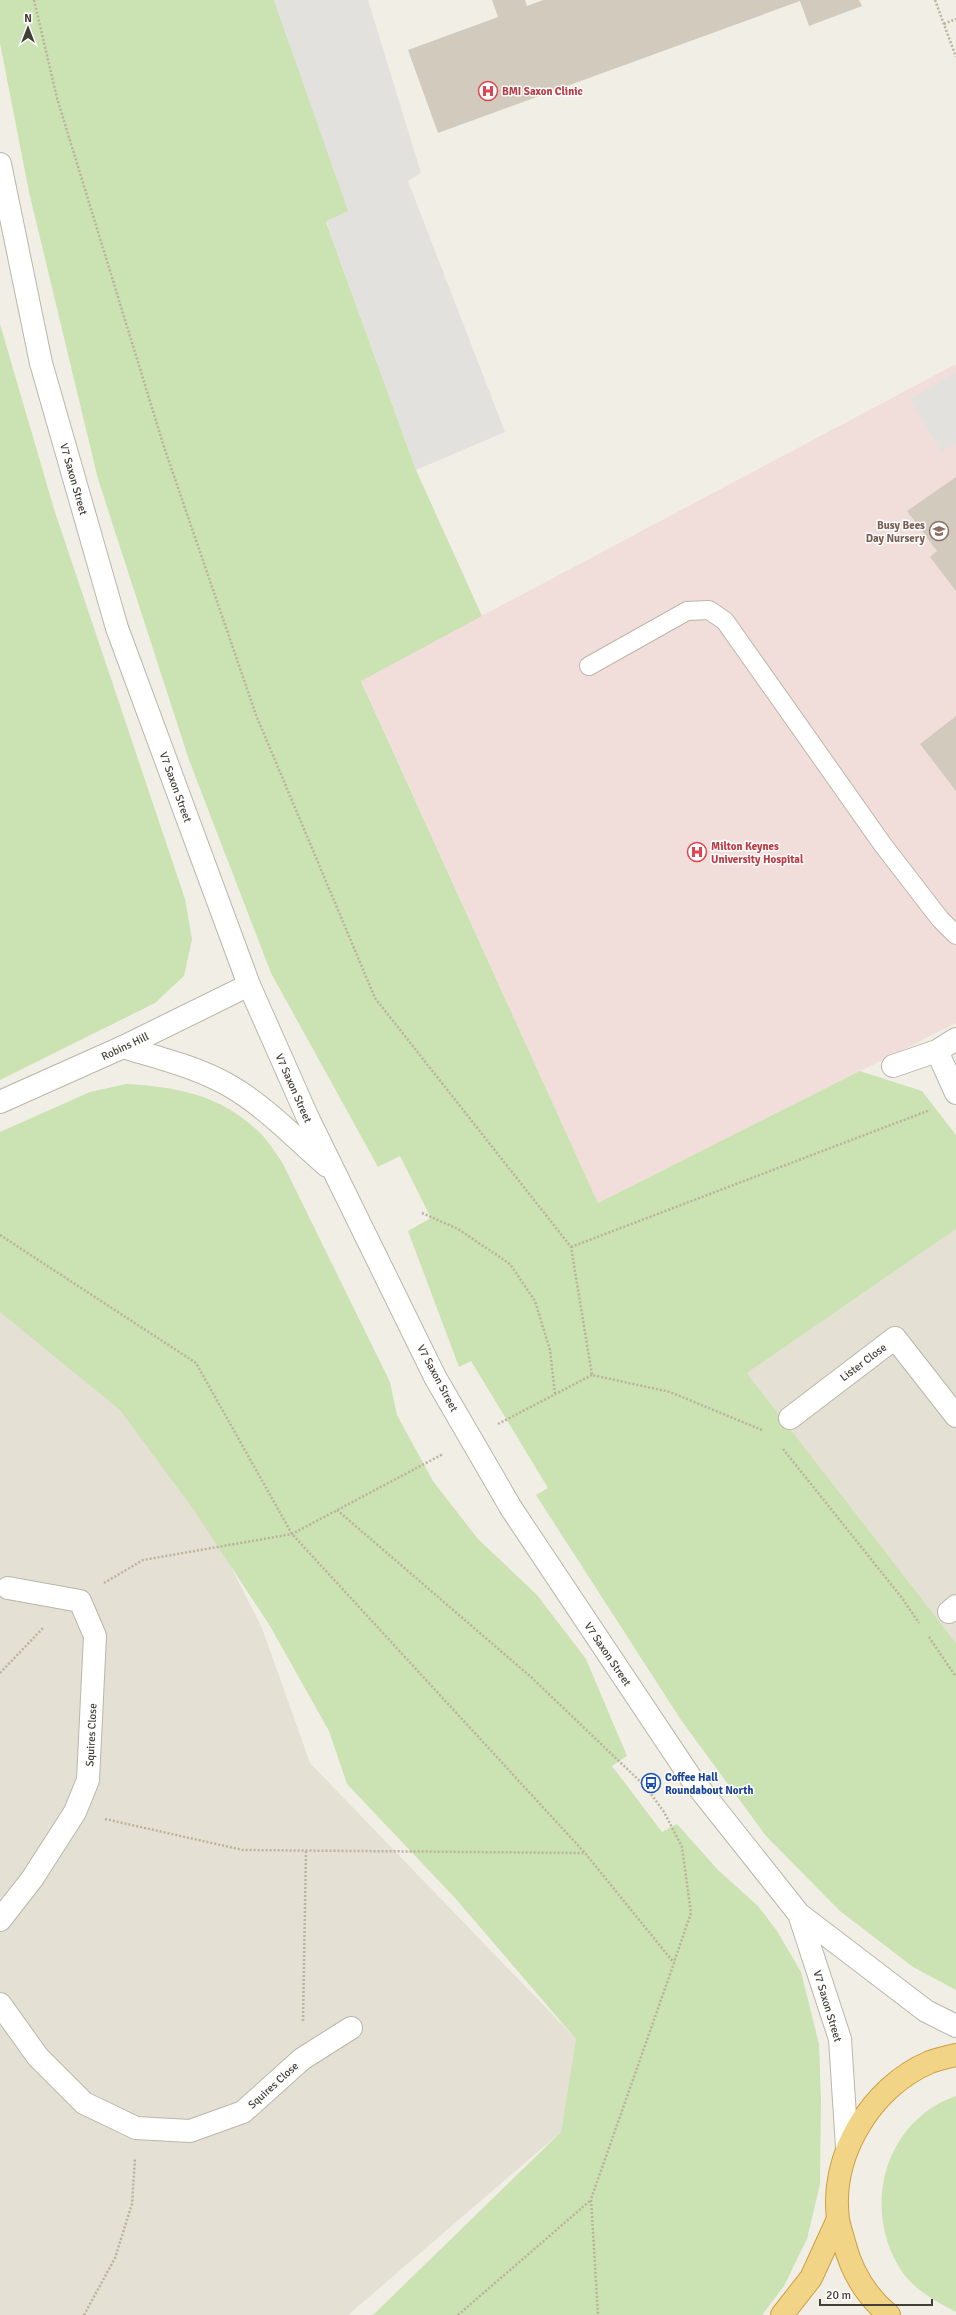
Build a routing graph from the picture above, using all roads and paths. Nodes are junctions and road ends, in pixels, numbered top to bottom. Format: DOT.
graph roads {
  1 [pos="34,0"];
  2 [pos="935,0"];
  3 [pos="956,19"];
  4 [pos="944,24"];
  5 [pos="956,57"];
  6 [pos="0,164"];
  7 [pos="589,666"];
  8 [pos="956,934"];
  9 [pos="249,985"];
  10 [pos="956,1040"];
  11 [pos="123,1047"];
  12 [pos="937,1050"];
  13 [pos="893,1066"];
  14 [pos="956,1093"];
  15 [pos="0,1102"];
  16 [pos="935,1108"];
  17 [pos="334,1172"];
  18 [pos="422,1214"];
  19 [pos="0,1235"];
  20 [pos="572,1247"];
  21 [pos="592,1374"];
  22 [pos="555,1394"];
  23 [pos="956,1416"];
  24 [pos="790,1418"];
  25 [pos="492,1428"];
  26 [pos="764,1431"];
  27 [pos="781,1446"];
  28 [pos="449,1450"];
  29 [pos="337,1510"];
  30 [pos="292,1534"];
  31 [pos="8,1588"];
  32 [pos="80,1601"];
  33 [pos="920,1625"];
  34 [pos="925,1631"];
  35 [pos="0,1673"];
  36 [pos="956,1677"];
  37 [pos="75,1812"];
  38 [pos="306,1851"];
  39 [pos="585,1853"];
  40 [pos="799,1914"];
  41 [pos="0,1920"];
  42 [pos="674,1963"];
  43 [pos="0,2004"];
  44 [pos="956,2026"];
  45 [pos="351,2028"];
  46 [pos="956,2055"];
  47 [pos="302,2059"];
  48 [pos="136,2128"];
  49 [pos="847,2147"];
  50 [pos="591,2199"];
  51 [pos="838,2218"];
  52 [pos="84,2315"];
  53 [pos="458,2315"];
  54 [pos="598,2315"];
  55 [pos="782,2315"];
  56 [pos="889,2315"];
  1 -- 20 [label="path"];
  2 -- 4 [label="path"];
  3 -- 4 [label="path"];
  4 -- 5 [label="path"];
  6 -- 9 [label="street, V7 Saxon Street"];
  7 -- 8 [label="lane"];
  9 -- 11 [label="street, Robins Hill"];
  9 -- 17 [label="street, V7 Saxon Street"];
  10 -- 12 [label="street"];
  11 -- 15 [label="street, Robins Hill"];
  11 -- 17 [label="street"];
  12 -- 13 [label="street"];
  12 -- 14 [label="street"];
  16 -- 20 [label="path"];
  17 -- 40 [label="street, V7 Saxon Street, bridge"];
  18 -- 22 [label="path"];
  19 -- 30 [label="path"];
  20 -- 21 [label="path"];
  21 -- 22 [label="path"];
  21 -- 26 [label="path"];
  22 -- 25 [label="path"];
  23 -- 24 [label="street, Lister Close"];
  27 -- 33 [label="path"];
  28 -- 29 [label="path"];
  29 -- 30 [label="path"];
  29 -- 42 [label="path"];
  30 -- 32 [label="path"];
  30 -- 39 [label="path"];
  31 -- 32 [label="street"];
  32 -- 35 [label="path"];
  32 -- 37 [label="street, Squires Close"];
  34 -- 36 [label="path"];
  37 -- 38 [label="path"];
  37 -- 41 [label="street, Squires Close"];
  38 -- 39 [label="path"];
  38 -- 47 [label="path"];
  39 -- 42 [label="path"];
  40 -- 44 [label="street, V7 Saxon Street"];
  40 -- 49 [label="street, V7 Saxon Street"];
  42 -- 50 [label="path"];
  43 -- 48 [label="street, Squires Close"];
  45 -- 47 [label="street, Squires Close"];
  46 -- 49 [label="highway"];
  47 -- 48 [label="street, Squires Close"];
  48 -- 52 [label="path"];
  49 -- 51 [label="highway"];
  50 -- 53 [label="path"];
  50 -- 54 [label="path"];
  51 -- 55 [label="highway"];
  51 -- 56 [label="highway"];
}
